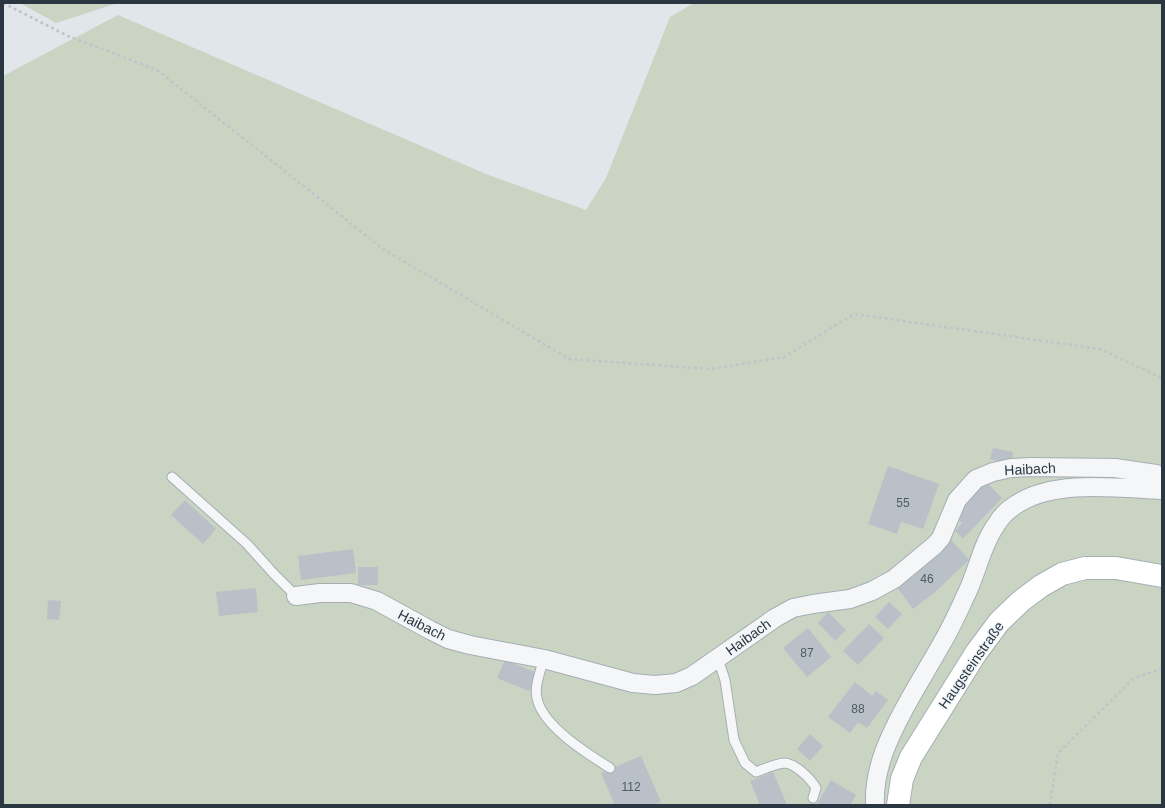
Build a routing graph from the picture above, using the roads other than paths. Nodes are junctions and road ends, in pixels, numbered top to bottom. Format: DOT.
graph roads {
  1 [pos="172,477"];
  2 [pos="1162,477"];
  3 [pos="1162,490"];
  4 [pos="1162,576"];
  5 [pos="296,596"];
  6 [pos="544,659"];
  7 [pos="718,659"];
  8 [pos="610,768"];
  9 [pos="813,798"];
  10 [pos="875,805"];
  11 [pos="898,805"];
  1 -- 5 [label="lane"];
  2 -- 7 [label="street, Haibach"];
  3 -- 10 [label="street"];
  4 -- 11 [label="main road, Haugsteinstraße"];
  5 -- 6 [label="street, Haibach"];
  6 -- 7 [label="street, Haibach"];
  6 -- 8 [label="lane"];
  7 -- 9 [label="lane"];
}
